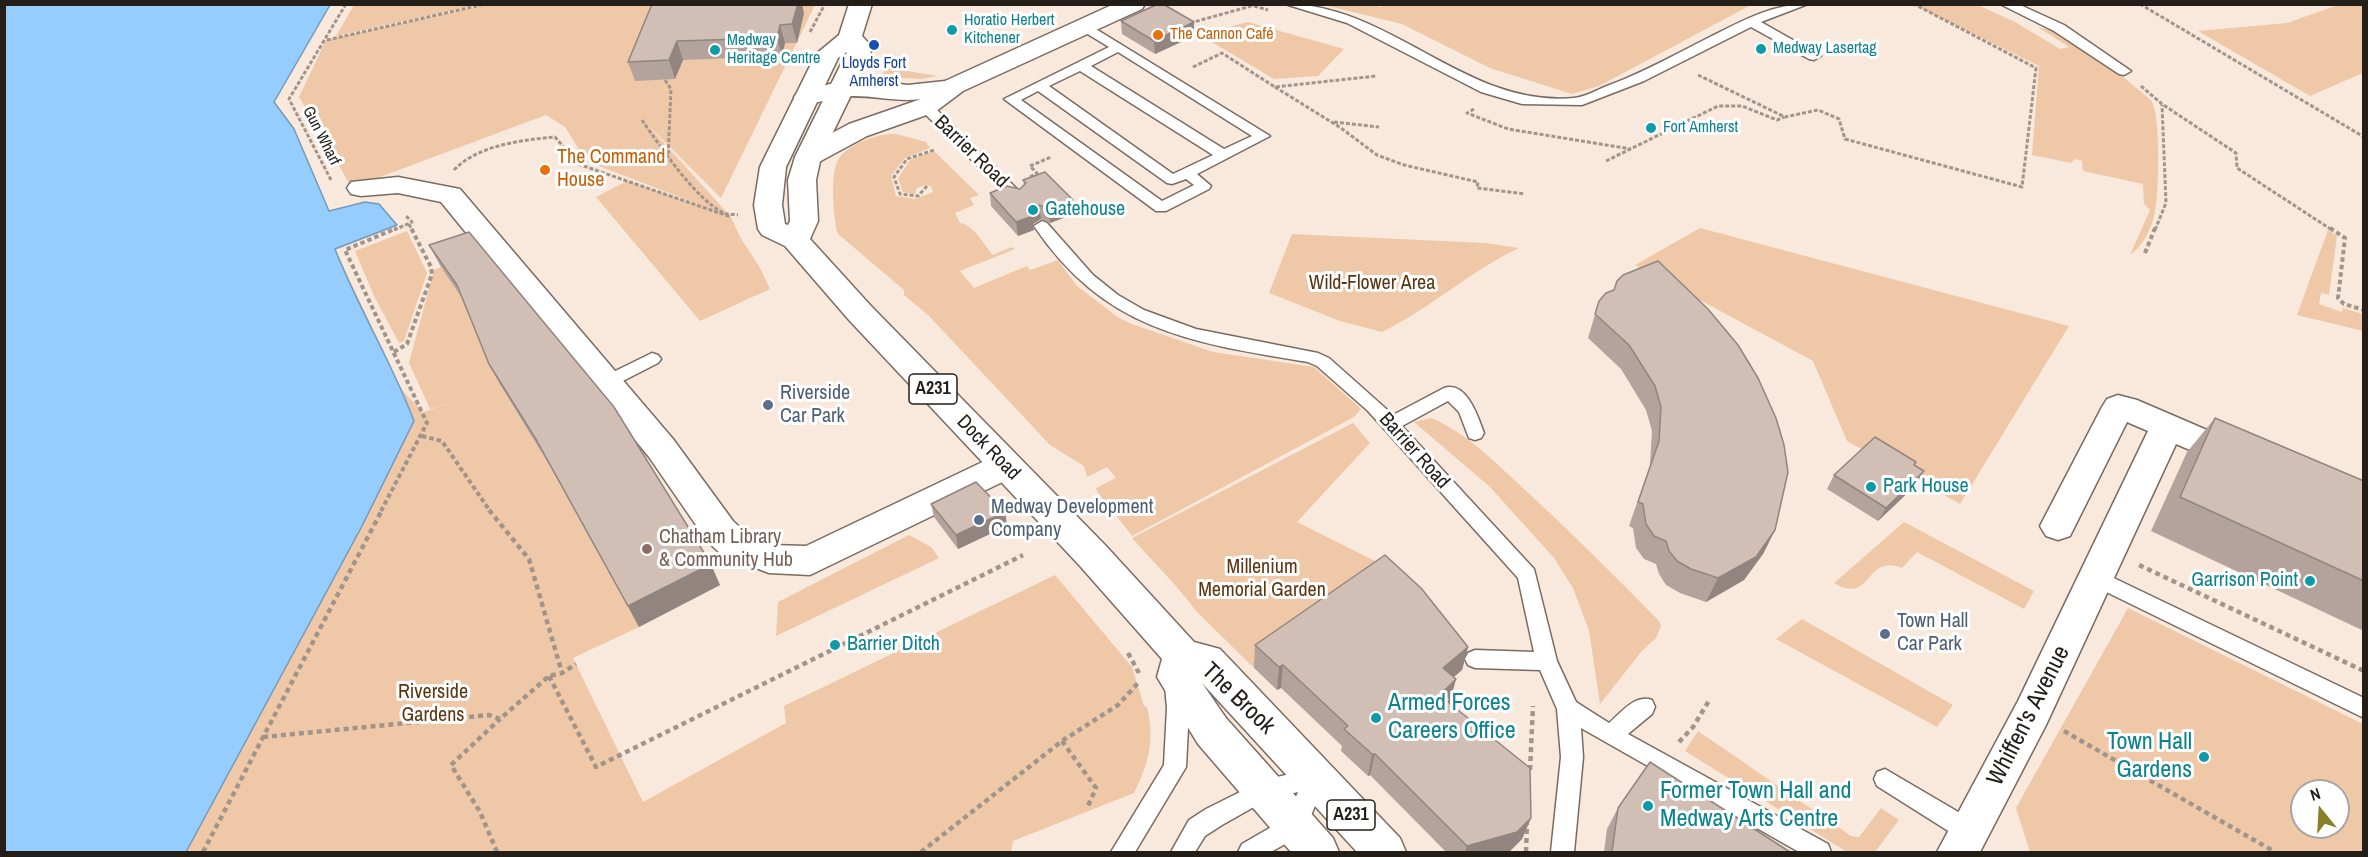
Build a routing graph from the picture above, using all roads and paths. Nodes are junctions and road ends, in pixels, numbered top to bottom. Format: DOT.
graph roads {
  1 [pos="346,4"];
  2 [pos="485,4"];
  3 [pos="861,4"];
  4 [pos="1134,4"];
  5 [pos="1257,4"];
  6 [pos="1290,4"];
  7 [pos="1802,4"];
  8 [pos="1914,4"];
  9 [pos="2140,4"];
  10 [pos="2011,5"];
  11 [pos="1752,22"];
  12 [pos="1186,24"];
  13 [pos="1086,27"];
  14 [pos="850,38"];
  15 [pos="326,40"];
  16 [pos="1119,46"];
  17 [pos="1814,56"];
  18 [pos="1671,62"];
  19 [pos="1080,65"];
  20 [pos="2124,71"];
  21 [pos="1376,76"];
  22 [pos="1170,78"];
  23 [pos="665,80"];
  24 [pos="1038,85"];
  25 [pos="954,86"];
  26 [pos="1275,87"];
  27 [pos="1486,89"];
  28 [pos="807,97"];
  29 [pos="837,101"];
  30 [pos="2162,104"];
  31 [pos="926,107"];
  32 [pos="1785,117"];
  33 [pos="642,120"];
  34 [pos="1330,121"];
  35 [pos="1379,128"];
  36 [pos="2364,137"];
  37 [pos="1076,146"];
  38 [pos="1631,149"];
  39 [pos="970,151"];
  40 [pos="1223,155"];
  41 [pos="808,157"];
  42 [pos="668,158"];
  43 [pos="1606,161"];
  44 [pos="1187,173"];
  45 [pos="927,186"];
  46 [pos="361,188"];
  47 [pos="1012,191"];
  48 [pos="438,193"];
  49 [pos="1525,194"];
  50 [pos="739,215"];
  51 [pos="731,217"];
  52 [pos="409,224"];
  53 [pos="1042,226"];
  54 [pos="795,240"];
  55 [pos="2145,254"];
  56 [pos="2364,310"];
  57 [pos="394,352"];
  58 [pos="652,359"];
  59 [pos="607,382"];
  60 [pos="1389,424"];
  61 [pos="2167,426"];
  62 [pos="1475,433"];
  63 [pos="422,436"];
  64 [pos="1005,466"];
  65 [pos="2270,471"];
  66 [pos="2058,526"];
  67 [pos="2115,539"];
  68 [pos="1023,555"];
  69 [pos="2097,578"];
  70 [pos="1475,659"];
  71 [pos="1538,661"];
  72 [pos="576,664"];
  73 [pos="1167,670"];
  74 [pos="2364,671"];
  75 [pos="562,673"];
  76 [pos="549,676"];
  77 [pos="1710,699"];
  78 [pos="1644,707"];
  79 [pos="1568,709"];
  80 [pos="2364,709"];
  81 [pos="2032,713"];
  82 [pos="500,719"];
  83 [pos="1610,735"];
  84 [pos="262,737"];
  85 [pos="1062,741"];
  86 [pos="1680,741"];
  87 [pos="1530,773"];
  88 [pos="1316,778"];
  89 [pos="1885,779"];
  90 [pos="1264,790"];
  91 [pos="1087,808"];
  92 [pos="1528,819"];
  93 [pos="1306,839"];
  94 [pos="1963,842"];
  95 [pos="203,852"];
  96 [pos="497,852"];
  97 [pos="921,852"];
  98 [pos="1122,852"];
  99 [pos="1182,852"];
  100 [pos="1250,852"];
  101 [pos="1385,852"];
  102 [pos="1526,852"];
  103 [pos="1562,852"];
  104 [pos="1820,852"];
  105 [pos="2275,852"];
  1 -- 15 [label="path, Gun Wharf"];
  2 -- 15 [label="path"];
  3 -- 14 [label="street"];
  4 -- 13 [label="street"];
  5 -- 12 [label="path"];
  6 -- 27 [label="lane"];
  7 -- 11 [label="lane"];
  8 -- 32 [label="path"];
  9 -- 36 [label="path"];
  10 -- 20 [label="lane"];
  11 -- 17 [label="lane"];
  11 -- 18 [label="lane"];
  13 -- 16 [label="lane"];
  13 -- 25 [label="street"];
  14 -- 28 [label="street, Dock Road / A231"];
  14 -- 29 [label="street"];
  15 -- 46 [label="path, Gun Wharf"];
  16 -- 19 [label="lane"];
  16 -- 22 [label="lane"];
  18 -- 27 [label="lane"];
  18 -- 32 [label="path"];
  19 -- 24 [label="lane"];
  19 -- 40 [label="lane"];
  20 -- 30 [label="path"];
  21 -- 26 [label="path"];
  22 -- 26 [label="path"];
  22 -- 40 [label="lane"];
  23 -- 42 [label="path"];
  24 -- 37 [label="lane"];
  24 -- 44 [label="lane"];
  25 -- 29 [label="street"];
  25 -- 31 [label="street"];
  26 -- 34 [label="path"];
  27 -- 38 [label="path"];
  28 -- 29 [label="street"];
  28 -- 54 [label="street, Dock Road / A231"];
  29 -- 31 [label="street"];
  29 -- 41 [label="street"];
  30 -- 55 [label="path"];
  30 -- 56 [label="path"];
  31 -- 39 [label="lane, Barrier Road"];
  31 -- 41 [label="street"];
  32 -- 38 [label="path"];
  33 -- 42 [label="path"];
  34 -- 35 [label="path"];
  34 -- 49 [label="path"];
  37 -- 44 [label="lane"];
  37 -- 47 [label="path"];
  38 -- 43 [label="path"];
  39 -- 45 [label="path"];
  39 -- 47 [label="lane, Barrier Road"];
  40 -- 44 [label="lane"];
  41 -- 54 [label="street"];
  42 -- 50 [label="path"];
  46 -- 48 [label="street"];
  46 -- 52 [label="path"];
  48 -- 51 [label="path"];
  48 -- 59 [label="street"];
  52 -- 57 [label="path"];
  52 -- 57 [label="path"];
  53 -- 60 [label="lane, Barrier Road"];
  54 -- 64 [label="street, Dock Road / A231"];
  57 -- 63 [label="path"];
  58 -- 59 [label="lane"];
  59 -- 64 [label="street"];
  60 -- 62 [label="lane"];
  60 -- 71 [label="lane, Barrier Road"];
  61 -- 65 [label="street"];
  61 -- 66 [label="street"];
  61 -- 67 [label="street, Whiffen's Avenue"];
  63 -- 75 [label="path"];
  63 -- 84 [label="path"];
  64 -- 73 [label="street, Dock Road / A231"];
  67 -- 69 [label="street, Whiffen's Avenue"];
  67 -- 74 [label="path"];
  68 -- 76 [label="path"];
  69 -- 80 [label="lane"];
  69 -- 81 [label="street, Whiffen's Avenue"];
  70 -- 71 [label="lane"];
  71 -- 79 [label="lane, Barrier Road"];
  71 -- 87 [label="path"];
  72 -- 75 [label="path"];
  73 -- 85 [label="path"];
  73 -- 88 [label="street, The Brook / A231"];
  73 -- 90 [label="street, The Brook / A231"];
  73 -- 98 [label="lane"];
  75 -- 76 [label="path"];
  76 -- 82 [label="path"];
  77 -- 86 [label="path"];
  78 -- 83 [label="lane"];
  79 -- 83 [label="lane"];
  79 -- 103 [label="lane, Barrier Road"];
  81 -- 94 [label="street, Whiffen's Avenue"];
  81 -- 105 [label="path"];
  82 -- 84 [label="path"];
  82 -- 96 [label="path"];
  83 -- 104 [label="lane"];
  84 -- 95 [label="path"];
  85 -- 91 [label="path"];
  85 -- 97 [label="path"];
  88 -- 90 [label="lane"];
  88 -- 93 [label="lane"];
  88 -- 101 [label="street, The Brook / A231"];
  89 -- 94 [label="lane"];
  90 -- 93 [label="street, The Brook / A231"];
  90 -- 99 [label="lane"];
  92 -- 102 [label="path"];
  93 -- 100 [label="lane"];
}
